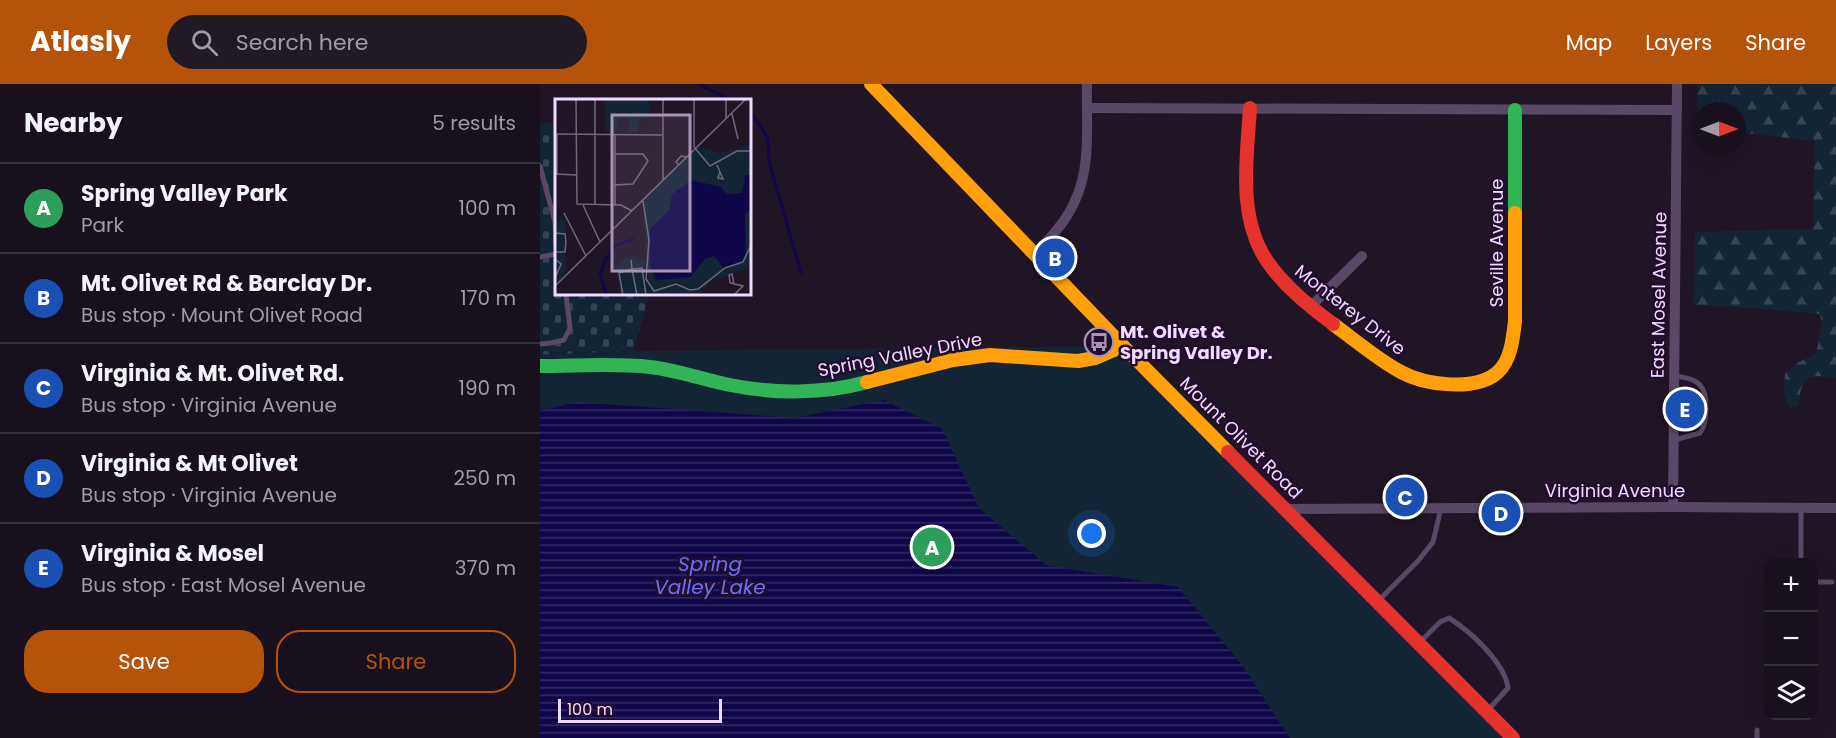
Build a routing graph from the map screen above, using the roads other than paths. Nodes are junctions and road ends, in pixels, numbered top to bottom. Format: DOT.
graph roads {
  1 [pos="871,84"];
  2 [pos="1087,84"];
  3 [pos="1677,84"];
  4 [pos="1086,108"];
  5 [pos="1250,108"];
  6 [pos="1515,110"];
  7 [pos="1677,110"];
  8 [pos="540,166"];
  9 [pos="555,222"];
  10 [pos="555,254"];
  11 [pos="1035,255"];
  12 [pos="1362,256"];
  13 [pos="540,257"];
  14 [pos="566,296"];
  15 [pos="1311,306"];
  16 [pos="540,344"];
  17 [pos="1123,346"];
  18 [pos="540,366"];
  19 [pos="1498,372"];
  20 [pos="1674,376"];
  21 [pos="1674,440"];
  22 [pos="1673,507"];
  23 [pos="1442,508"];
  24 [pos="1801,508"];
  25 [pos="1836,508"];
  26 [pos="1286,509"];
  27 [pos="1801,558"];
  28 [pos="1818,582"];
  29 [pos="1832,582"];
  30 [pos="1377,601"];
  31 [pos="1419,643"];
  32 [pos="1487,712"];
  33 [pos="1757,730"];
  34 [pos="1513,738"];
  35 [pos="1757,738"];
  1 -- 11 [label="street, Mount Olivet Road"];
  2 -- 4 [label="street"];
  3 -- 7 [label="street, East Mosel Avenue"];
  4 -- 5 [label="street"];
  4 -- 11 [label="street"];
  5 -- 6 [label="street"];
  5 -- 15 [label="street, Monterey Drive"];
  6 -- 7 [label="street"];
  6 -- 19 [label="street, Seville Avenue"];
  7 -- 20 [label="street, East Mosel Avenue"];
  8 -- 9 [label="lane"];
  10 -- 13 [label="lane"];
  11 -- 17 [label="street, Mount Olivet Road"];
  12 -- 15 [label="street"];
  14 -- 16 [label="lane"];
  15 -- 19 [label="street, Monterey Drive"];
  17 -- 18 [label="street, Spring Valley Drive"];
  17 -- 26 [label="street, Mount Olivet Road"];
  20 -- 21 [label="street, East Mosel Avenue"];
  20 -- 21 [label="lane"];
  21 -- 22 [label="street, East Mosel Avenue"];
  22 -- 23 [label="street, Virginia Avenue"];
  22 -- 24 [label="street, Virginia Avenue"];
  23 -- 26 [label="street, Virginia Avenue"];
  23 -- 30 [label="lane"];
  24 -- 25 [label="street, Virginia Avenue"];
  24 -- 27 [label="lane"];
  26 -- 30 [label="street, Mount Olivet Road"];
  28 -- 29 [label="lane"];
  30 -- 31 [label="street, Mount Olivet Road"];
  31 -- 32 [label="street, Mount Olivet Road"];
  31 -- 32 [label="lane"];
  32 -- 34 [label="street, Mount Olivet Road"];
  33 -- 35 [label="lane"];
}
